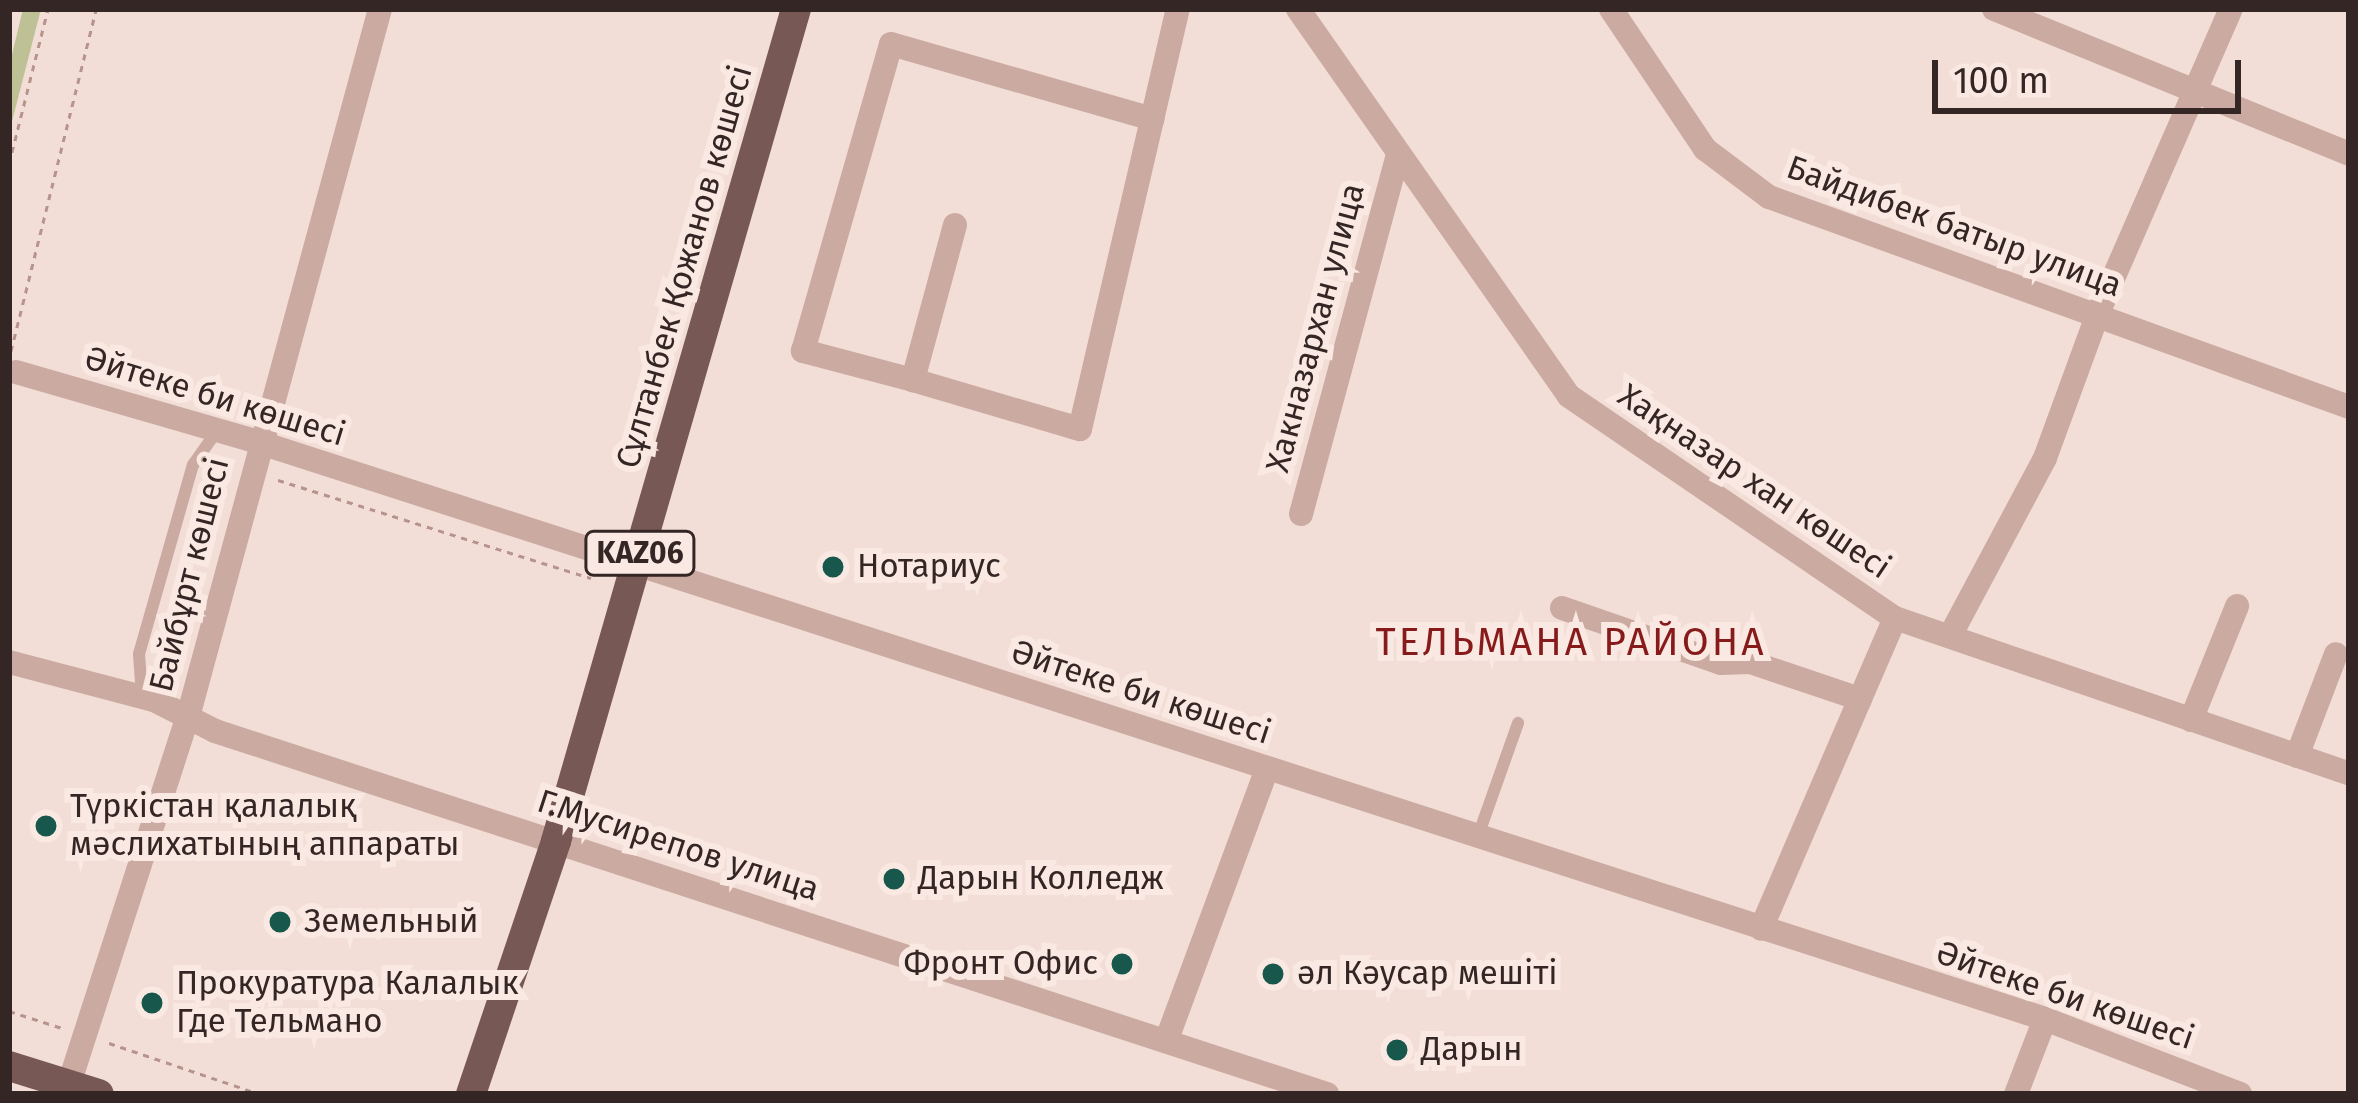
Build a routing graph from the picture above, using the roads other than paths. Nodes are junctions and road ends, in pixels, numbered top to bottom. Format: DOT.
graph roads {
  1 [pos="380,9"];
  2 [pos="796,9"];
  3 [pos="1178,9"];
  4 [pos="1298,9"];
  5 [pos="1611,9"];
  6 [pos="1994,9"];
  7 [pos="2231,9"];
  8 [pos="2198,94"];
  9 [pos="1152,119"];
  10 [pos="2349,154"];
  11 [pos="1397,159"];
  12 [pos="955,226"];
  13 [pos="2098,313"];
  14 [pos="12,365"];
  15 [pos="914,380"];
  16 [pos="2349,407"];
  17 [pos="216,432"];
  18 [pos="258,442"];
  19 [pos="1301,514"];
  20 [pos="637,563"];
  21 [pos="2237,607"];
  22 [pos="1562,608"];
  23 [pos="1895,618"];
  24 [pos="1950,636"];
  25 [pos="2336,654"];
  26 [pos="9,662"];
  27 [pos="142,697"];
  28 [pos="1860,699"];
  29 [pos="189,713"];
  30 [pos="2192,720"];
  31 [pos="1518,723"];
  32 [pos="2297,757"];
  33 [pos="1267,769"];
  34 [pos="2349,772"];
  35 [pos="1477,837"];
  36 [pos="556,841"];
  37 [pos="1761,929"];
  38 [pos="2045,1019"];
  39 [pos="1167,1039"];
  40 [pos="9,1066"];
  41 [pos="69,1084"];
  42 [pos="99,1094"];
  43 [pos="471,1094"];
  44 [pos="1327,1094"];
  45 [pos="2016,1094"];
  46 [pos="2240,1094"];
  1 -- 18 [label="street, Байбұрт көшесі"];
  2 -- 20 [label="main road, Сұлтанбек Қожанов көшесі / KАZ06"];
  3 -- 9 [label="street"];
  4 -- 11 [label="street, Хақназар хан көшесі"];
  5 -- 13 [label="street, Байдибек батыр улица"];
  6 -- 8 [label="street"];
  7 -- 8 [label="street"];
  8 -- 10 [label="street"];
  8 -- 13 [label="street"];
  9 -- 15 [label="street"];
  9 -- 15 [label="street"];
  11 -- 19 [label="street, Хакназархан улица"];
  11 -- 23 [label="street, Хақназар хан көшесі"];
  12 -- 15 [label="street"];
  13 -- 16 [label="street, Байдибек батыр улица"];
  13 -- 24 [label="street"];
  14 -- 17 [label="street, Әйтеке би көшесі"];
  17 -- 18 [label="street, Әйтеке би көшесі"];
  17 -- 27 [label="lane"];
  18 -- 20 [label="street, Әйтеке би көшесі"];
  18 -- 29 [label="street, Байбұрт көшесі"];
  20 -- 33 [label="street, Әйтеке би көшесі"];
  20 -- 36 [label="main road, Сұлтанбек Қожанов көшесі / KАZ06"];
  21 -- 30 [label="street"];
  22 -- 28 [label="street"];
  23 -- 24 [label="street, Хақназар хан көшесі"];
  23 -- 28 [label="street"];
  24 -- 30 [label="street, Хақназар хан көшесі"];
  25 -- 32 [label="street"];
  26 -- 27 [label="street, Г.Мусирепов улица"];
  27 -- 29 [label="street, Г.Мусирепов улица"];
  28 -- 37 [label="street"];
  29 -- 36 [label="street, Г.Мусирепов улица"];
  29 -- 41 [label="street, Байбұрт көшесі"];
  30 -- 32 [label="street, Хақназар хан көшесі"];
  31 -- 35 [label="lane"];
  32 -- 34 [label="street, Хақназар хан көшесі"];
  33 -- 35 [label="street, Әйтеке би көшесі"];
  33 -- 39 [label="street"];
  35 -- 37 [label="street, Әйтеке би көшесі"];
  36 -- 39 [label="street, Г.Мусирепов улица"];
  36 -- 43 [label="main road, Сұлтанбек Қожанов көшесі / KАZ06"];
  37 -- 38 [label="street, Әйтеке би көшесі"];
  38 -- 45 [label="street"];
  38 -- 46 [label="street, Әйтеке би көшесі"];
  39 -- 44 [label="street, Г.Мусирепов улица"];
  40 -- 41 [label="main road"];
  41 -- 42 [label="main road"];
}
